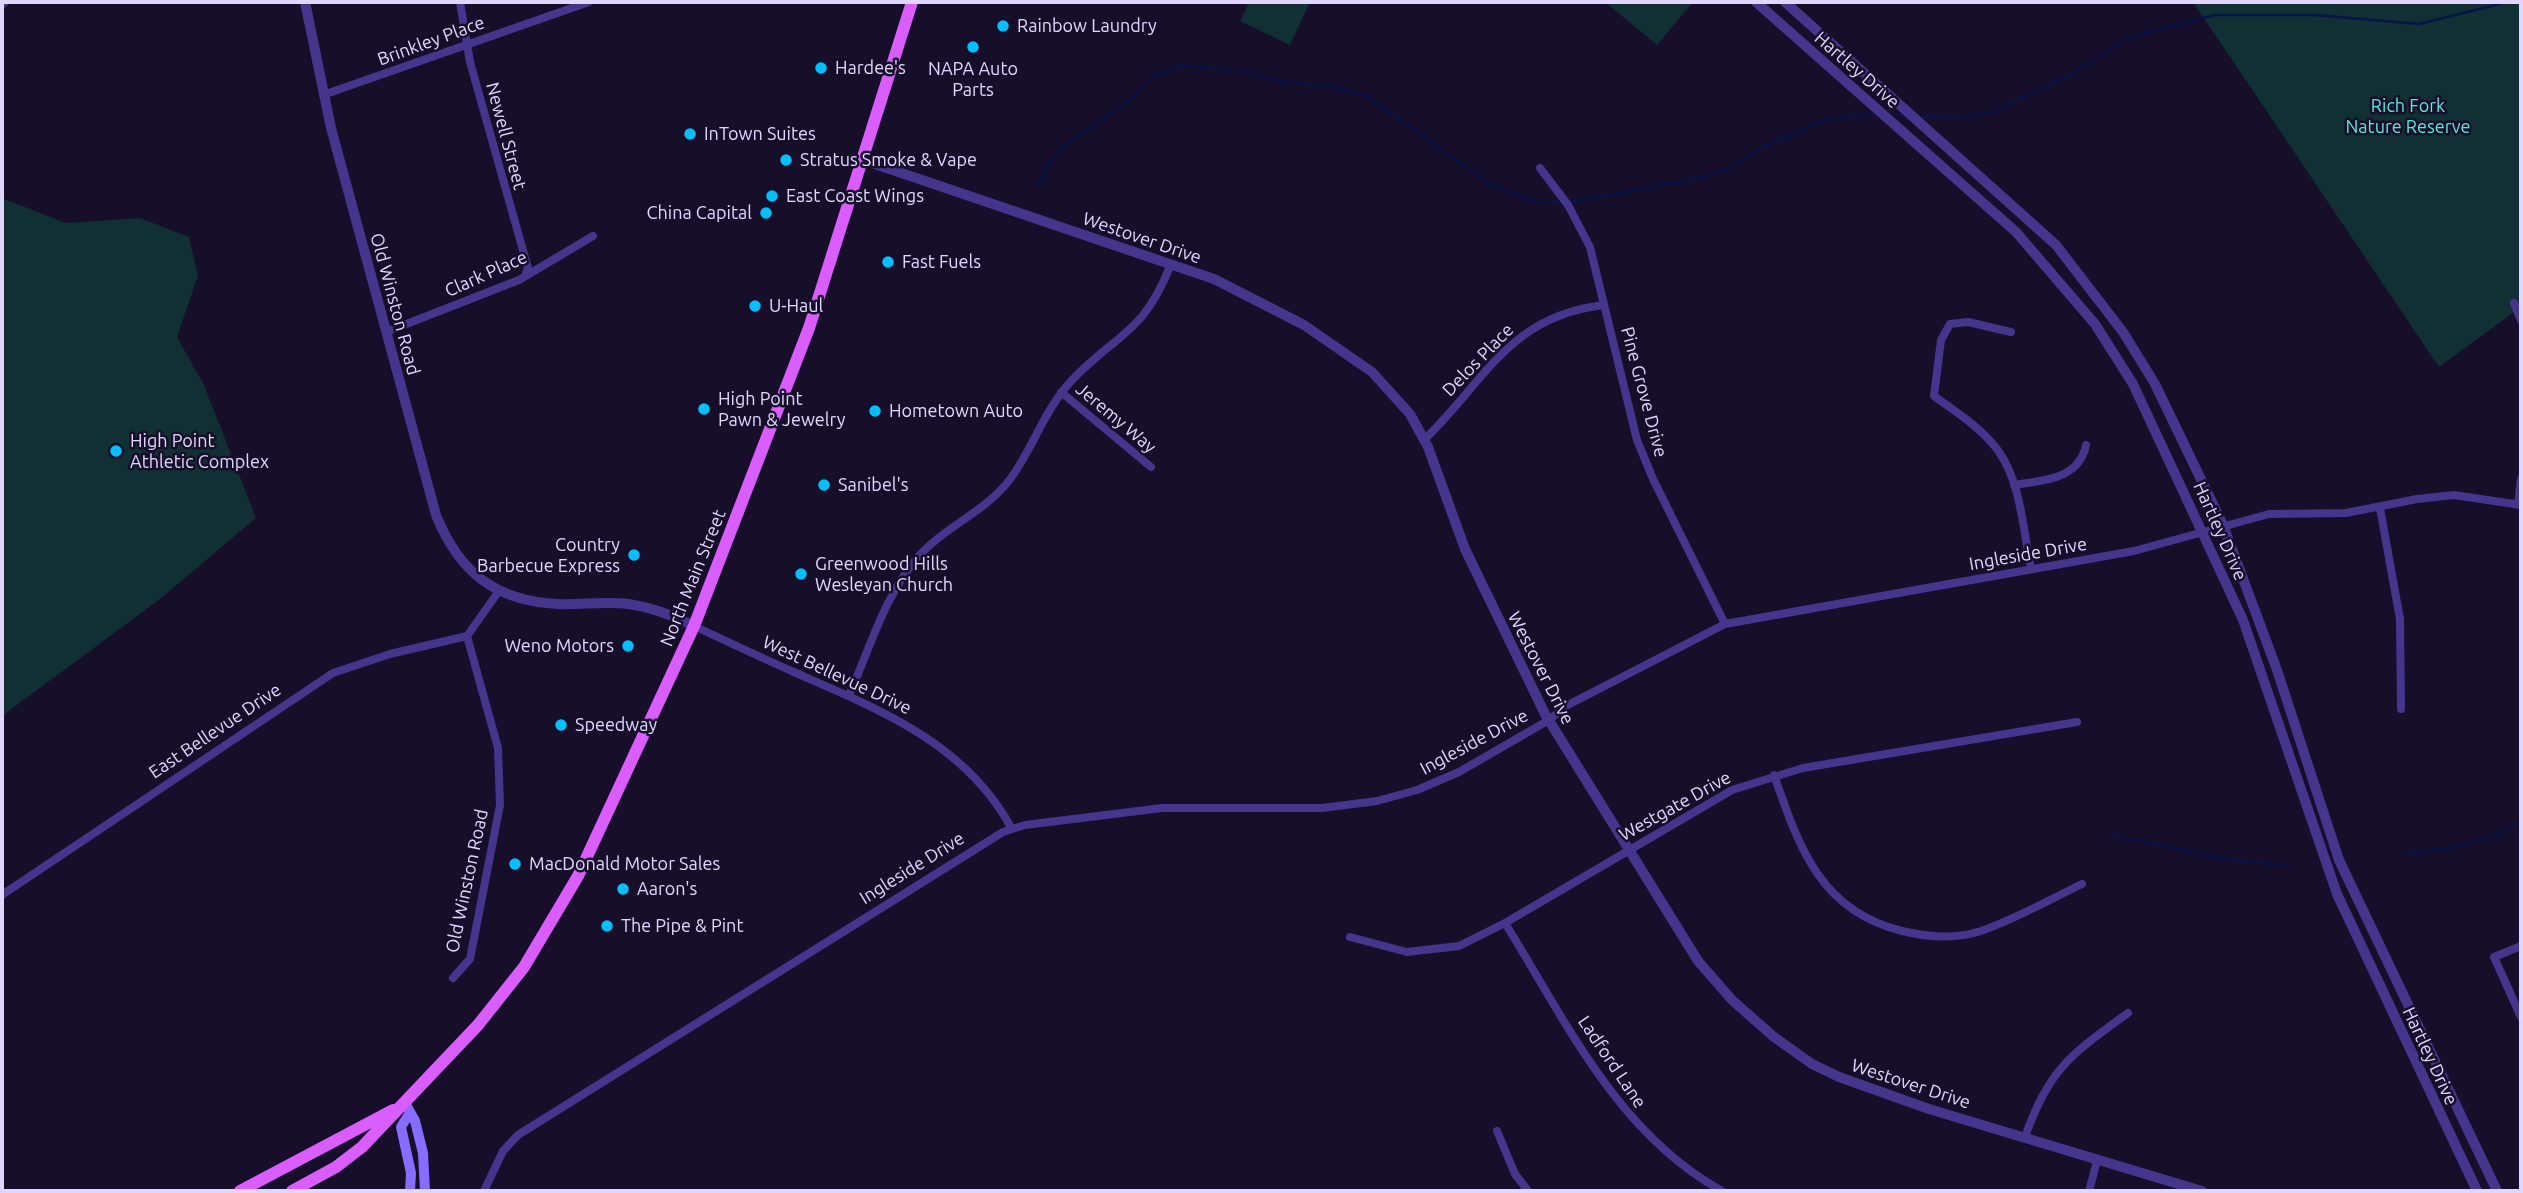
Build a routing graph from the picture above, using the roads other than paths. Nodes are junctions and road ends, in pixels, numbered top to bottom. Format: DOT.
graph roads {
  1 [pos="305,2"];
  2 [pos="460,2"];
  3 [pos="589,2"];
  4 [pos="912,2"];
  5 [pos="1756,2"];
  6 [pos="1785,2"];
  7 [pos="467,44"];
  8 [pos="323,95"];
  9 [pos="863,160"];
  10 [pos="1540,168"];
  11 [pos="593,236"];
  12 [pos="1171,264"];
  13 [pos="525,276"];
  14 [pos="2515,303"];
  15 [pos="1604,304"];
  16 [pos="2521,320"];
  17 [pos="386,331"];
  18 [pos="2011,332"];
  19 [pos="1062,392"];
  20 [pos="1424,440"];
  21 [pos="2086,445"];
  22 [pos="1151,467"];
  23 [pos="2521,478"];
  24 [pos="2014,485"];
  25 [pos="2520,505"];
  26 [pos="2380,508"];
  27 [pos="2222,525"];
  28 [pos="2202,531"];
  29 [pos="2031,569"];
  30 [pos="499,591"];
  31 [pos="1725,624"];
  32 [pos="695,626"];
  33 [pos="467,636"];
  34 [pos="849,695"];
  35 [pos="2401,709"];
  36 [pos="1549,720"];
  37 [pos="2077,722"];
  38 [pos="1774,775"];
  39 [pos="1012,829"];
  40 [pos="1629,849"];
  41 [pos="2082,884"];
  42 [pos="2,895"];
  43 [pos="1505,923"];
  44 [pos="1350,937"];
  45 [pos="2521,946"];
  46 [pos="453,978"];
  47 [pos="2128,1013"];
  48 [pos="2521,1017"];
  49 [pos="407,1109"];
  50 [pos="1496,1131"];
  51 [pos="2025,1137"];
  52 [pos="2098,1161"];
  53 [pos="240,1191"];
  54 [pos="292,1191"];
  55 [pos="410,1191"];
  56 [pos="425,1191"];
  57 [pos="484,1191"];
  58 [pos="1528,1191"];
  59 [pos="1722,1191"];
  60 [pos="2089,1191"];
  61 [pos="2202,1191"];
  62 [pos="2477,1191"];
  63 [pos="2497,1191"];
  1 -- 8 [label="street, Old Winston Road"];
  2 -- 7 [label="street, Newell Street"];
  3 -- 7 [label="street, Brinkley Place"];
  4 -- 9 [label="main road, North Main Street"];
  5 -- 28 [label="street, Hartley Drive"];
  6 -- 27 [label="street, Hartley Drive"];
  7 -- 8 [label="street, Brinkley Place"];
  7 -- 13 [label="street, Newell Street"];
  8 -- 17 [label="street, Old Winston Road"];
  9 -- 12 [label="street, Westover Drive"];
  9 -- 32 [label="main road, North Main Street"];
  10 -- 15 [label="street, Pine Grove Drive"];
  11 -- 13 [label="street, Clark Place"];
  12 -- 19 [label="street"];
  12 -- 20 [label="street, Westover Drive"];
  13 -- 17 [label="street, Clark Place"];
  14 -- 16 [label="street"];
  15 -- 20 [label="street, Delos Place"];
  15 -- 31 [label="street, Pine Grove Drive"];
  17 -- 30 [label="street, Old Winston Road"];
  18 -- 24 [label="street"];
  19 -- 22 [label="street, Jeremy Way"];
  19 -- 34 [label="street"];
  20 -- 36 [label="street, Westover Drive"];
  21 -- 24 [label="street"];
  23 -- 25 [label="street"];
  24 -- 29 [label="street"];
  25 -- 26 [label="street, Ingleside Drive"];
  26 -- 27 [label="street, Ingleside Drive"];
  26 -- 35 [label="street"];
  27 -- 28 [label="street, Ingleside Drive"];
  27 -- 63 [label="street, Hartley Drive"];
  28 -- 29 [label="street, Ingleside Drive"];
  28 -- 62 [label="street, Hartley Drive"];
  29 -- 31 [label="street, Ingleside Drive"];
  30 -- 32 [label="street, Old Winston Road"];
  30 -- 33 [label="street"];
  31 -- 36 [label="street, Ingleside Drive"];
  32 -- 34 [label="street, West Bellevue Drive"];
  32 -- 49 [label="main road, North Main Street"];
  33 -- 42 [label="street, East Bellevue Drive"];
  33 -- 46 [label="street, Old Winston Road"];
  34 -- 39 [label="street, West Bellevue Drive"];
  36 -- 39 [label="street, Ingleside Drive"];
  36 -- 40 [label="street, Westover Drive"];
  37 -- 38 [label="street, Westgate Drive"];
  38 -- 40 [label="street, Westgate Drive"];
  38 -- 41 [label="street"];
  39 -- 57 [label="street, Ingleside Drive"];
  40 -- 43 [label="street, Westgate Drive"];
  40 -- 51 [label="street, Westover Drive"];
  43 -- 44 [label="street, Westgate Drive"];
  43 -- 59 [label="street, Ladford Lane"];
  45 -- 48 [label="street"];
  47 -- 51 [label="street"];
  49 -- 53 [label="main road"];
  49 -- 54 [label="main road, North Main Street"];
  49 -- 55 [label="main road"];
  49 -- 56 [label="main road"];
  50 -- 58 [label="street"];
  51 -- 52 [label="street, Westover Drive"];
  52 -- 60 [label="street"];
  52 -- 61 [label="street, Westover Drive"];
}
